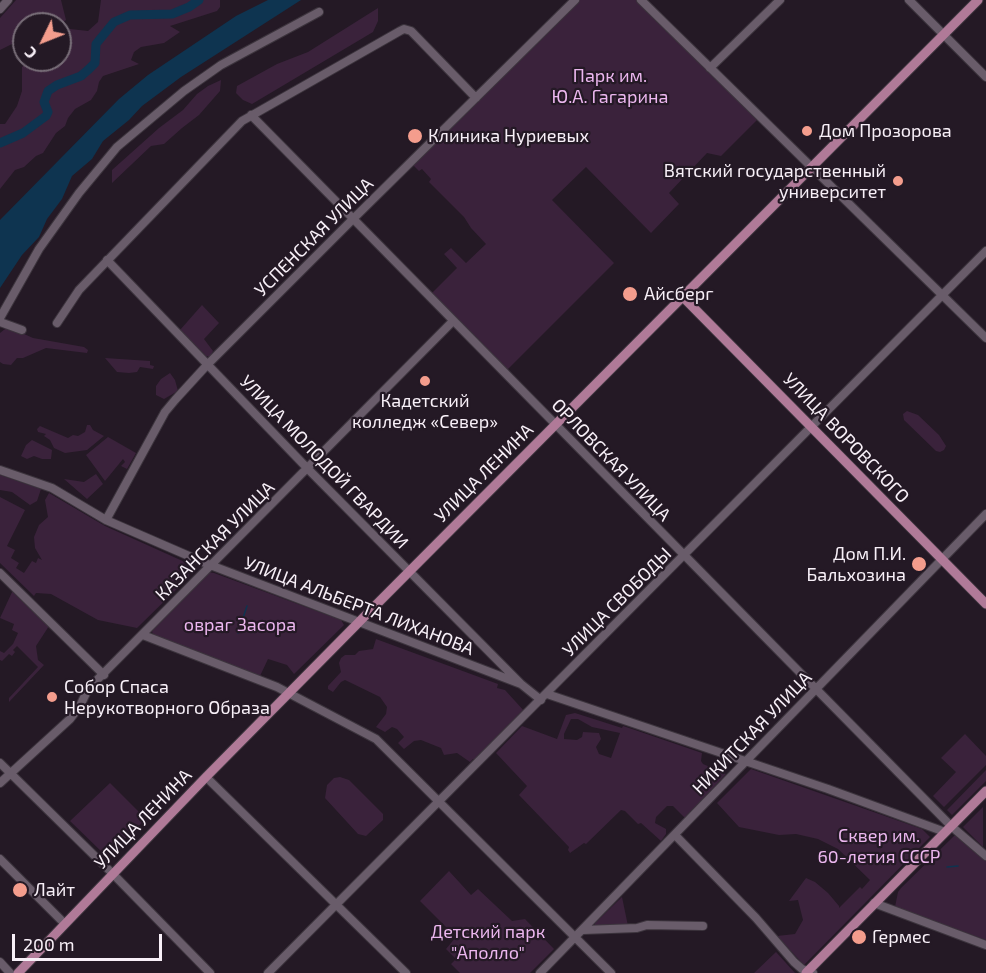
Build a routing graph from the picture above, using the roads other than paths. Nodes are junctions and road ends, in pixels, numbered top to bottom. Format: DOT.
graph roads {
  1 [pos="8,0"];
  2 [pos="576,0"];
  3 [pos="641,0"];
  4 [pos="780,0"];
  5 [pos="909,0"];
  6 [pos="978,0"];
  7 [pos="0,9"];
  8 [pos="319,12"];
  9 [pos="944,35"];
  10 [pos="710,68"];
  11 [pos="986,77"];
  12 [pos="476,98"];
  13 [pos="251,115"];
  14 [pos="812,168"];
  15 [pos="353,219"];
  16 [pos="986,251"];
  17 [pos="107,260"];
  18 [pos="942,295"];
  19 [pos="683,297"];
  20 [pos="0,320"];
  21 [pos="453,321"];
  22 [pos="57,323"];
  23 [pos="22,330"];
  24 [pos="986,338"];
  25 [pos="207,364"];
  26 [pos="555,425"];
  27 [pos="812,426"];
  28 [pos="308,469"];
  29 [pos="0,470"];
  30 [pos="986,514"];
  31 [pos="106,520"];
  32 [pos="684,555"];
  33 [pos="941,559"];
  34 [pos="210,566"];
  35 [pos="410,571"];
  36 [pos="0,573"];
  37 [pos="986,604"];
  38 [pos="360,621"];
  39 [pos="142,635"];
  40 [pos="104,675"];
  41 [pos="521,684"];
  42 [pos="816,688"];
  43 [pos="290,693"];
  44 [pos="544,697"];
  45 [pos="746,761"];
  46 [pos="0,763"];
  47 [pos="11,773"];
  48 [pos="206,777"];
  49 [pos="0,783"];
  50 [pos="986,791"];
  51 [pos="439,801"];
  52 [pos="948,829"];
  53 [pos="675,835"];
  54 [pos="986,856"];
  55 [pos="0,859"];
  56 [pos="113,874"];
  57 [pos="874,903"];
  58 [pos="335,905"];
  59 [pos="65,924"];
  60 [pos="703,926"];
  61 [pos="583,930"];
  62 [pos="575,938"];
  63 [pos="986,945"];
  64 [pos="0,962"];
  65 [pos="809,972"];
  66 [pos="10,973"];
  67 [pos="18,973"];
  68 [pos="210,973"];
  69 [pos="268,973"];
  70 [pos="406,973"];
  71 [pos="540,973"];
  72 [pos="611,973"];
  1 -- 7 [label="street"];
  2 -- 12 [label="street, УСПЕНСКАЯ УЛИЦА"];
  3 -- 10 [label="street"];
  4 -- 10 [label="street"];
  5 -- 9 [label="street"];
  6 -- 9 [label="main road, УЛИЦА ЛЕНИНА"];
  8 -- 20 [label="street"];
  9 -- 11 [label="street"];
  9 -- 14 [label="main road, УЛИЦА ЛЕНИНА"];
  10 -- 14 [label="street"];
  12 -- 13 [label="street"];
  12 -- 15 [label="street, УСПЕНСКАЯ УЛИЦА"];
  13 -- 15 [label="street, ОРЛОВСКАЯ УЛИЦА"];
  13 -- 17 [label="street"];
  14 -- 18 [label="street"];
  14 -- 19 [label="main road, УЛИЦА ЛЕНИНА"];
  15 -- 21 [label="street, ОРЛОВСКАЯ УЛИЦА"];
  15 -- 25 [label="street, УСПЕНСКАЯ УЛИЦА"];
  16 -- 18 [label="street, УЛИЦА СВОБОДЫ"];
  17 -- 22 [label="street"];
  17 -- 25 [label="street, УЛИЦА МОЛОДОЙ ГВАРДИИ"];
  18 -- 24 [label="street"];
  18 -- 27 [label="street, УЛИЦА СВОБОДЫ"];
  19 -- 26 [label="main road, УЛИЦА ЛЕНИНА"];
  19 -- 27 [label="main road, УЛИЦА ВОРОВСКОГО"];
  20 -- 23 [label="street"];
  21 -- 26 [label="street, ОРЛОВСКАЯ УЛИЦА"];
  21 -- 28 [label="street, КАЗАНСКАЯ УЛИЦА"];
  25 -- 28 [label="street, УЛИЦА МОЛОДОЙ ГВАРДИИ"];
  25 -- 31 [label="street, УСПЕНСКАЯ УЛИЦА"];
  26 -- 32 [label="street, ОРЛОВСКАЯ УЛИЦА"];
  26 -- 35 [label="main road, УЛИЦА ЛЕНИНА"];
  27 -- 32 [label="street, УЛИЦА СВОБОДЫ"];
  27 -- 33 [label="main road, УЛИЦА ВОРОВСКОГО"];
  28 -- 34 [label="street, КАЗАНСКАЯ УЛИЦА"];
  28 -- 35 [label="street, УЛИЦА МОЛОДОЙ ГВАРДИИ"];
  29 -- 31 [label="street, УЛИЦА АЛЬБЕРТА ЛИХАНОВА"];
  30 -- 33 [label="street, НИКИТСКАЯ УЛИЦА"];
  31 -- 34 [label="street, УЛИЦА АЛЬБЕРТА ЛИХАНОВА"];
  32 -- 42 [label="street, ОРЛОВСКАЯ УЛИЦА"];
  32 -- 44 [label="street, УЛИЦА СВОБОДЫ"];
  33 -- 37 [label="main road, УЛИЦА ВОРОВСКОГО"];
  33 -- 42 [label="street, НИКИТСКАЯ УЛИЦА"];
  34 -- 38 [label="street, УЛИЦА АЛЬБЕРТА ЛИХАНОВА"];
  34 -- 39 [label="street, КАЗАНСКАЯ УЛИЦА"];
  35 -- 38 [label="main road, УЛИЦА ЛЕНИНА"];
  35 -- 41 [label="street, УЛИЦА МОЛОДОЙ ГВАРДИИ"];
  36 -- 40 [label="street"];
  38 -- 41 [label="street, УЛИЦА АЛЬБЕРТА ЛИХАНОВА"];
  38 -- 43 [label="main road, УЛИЦА ЛЕНИНА"];
  39 -- 40 [label="street, КАЗАНСКАЯ УЛИЦА"];
  39 -- 43 [label="street"];
  40 -- 47 [label="street, КАЗАНСКАЯ УЛИЦА"];
  41 -- 44 [label="street, УЛИЦА АЛЬБЕРТА ЛИХАНОВА"];
  42 -- 45 [label="street, НИКИТСКАЯ УЛИЦА"];
  42 -- 52 [label="street, ОРЛОВСКАЯ УЛИЦА"];
  43 -- 48 [label="main road, УЛИЦА ЛЕНИНА"];
  43 -- 51 [label="street"];
  44 -- 45 [label="street, УЛИЦА АЛЬБЕРТА ЛИХАНОВА"];
  44 -- 51 [label="street, УЛИЦА СВОБОДЫ"];
  45 -- 52 [label="street, УЛИЦА АЛЬБЕРТА ЛИХАНОВА"];
  45 -- 53 [label="street, НИКИТСКАЯ УЛИЦА"];
  46 -- 47 [label="street"];
  47 -- 49 [label="street, КАЗАНСКАЯ УЛИЦА"];
  47 -- 56 [label="street"];
  48 -- 56 [label="main road, УЛИЦА ЛЕНИНА"];
  48 -- 58 [label="street"];
  50 -- 52 [label="main road"];
  51 -- 58 [label="street, УЛИЦА СВОБОДЫ"];
  51 -- 62 [label="street"];
  52 -- 54 [label="street, ОРЛОВСКАЯ УЛИЦА"];
  52 -- 57 [label="main road"];
  53 -- 61 [label="street, НИКИТСКАЯ УЛИЦА"];
  53 -- 65 [label="street"];
  55 -- 59 [label="street"];
  56 -- 59 [label="main road, УЛИЦА ЛЕНИНА"];
  56 -- 68 [label="street"];
  57 -- 63 [label="street"];
  57 -- 65 [label="main road"];
  58 -- 69 [label="street, УЛИЦА СВОБОДЫ"];
  58 -- 70 [label="street"];
  59 -- 67 [label="main road, УЛИЦА ЛЕНИНА"];
  60 -- 61 [label="street"];
  61 -- 62 [label="street, НИКИТСКАЯ УЛИЦА"];
  62 -- 71 [label="street, НИКИТСКАЯ УЛИЦА"];
  62 -- 72 [label="street"];
  64 -- 66 [label="street"];
}
